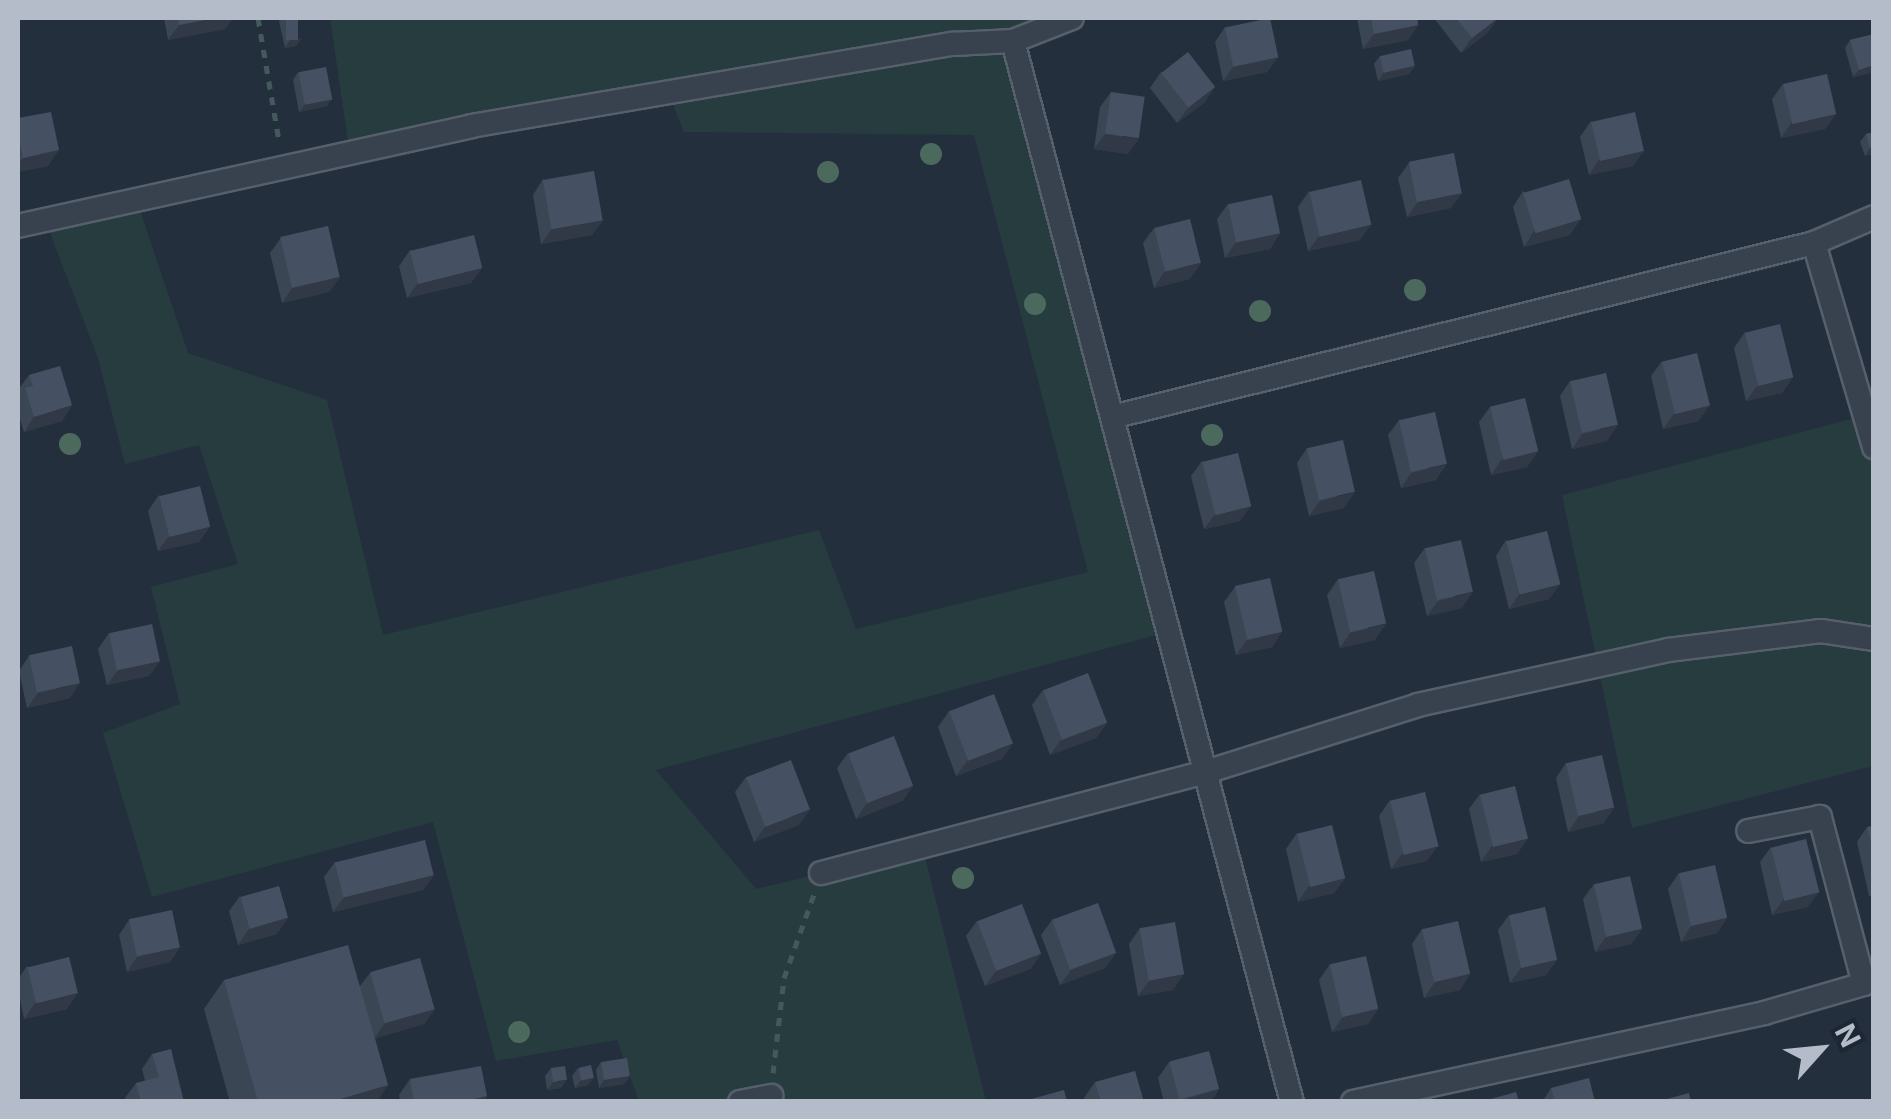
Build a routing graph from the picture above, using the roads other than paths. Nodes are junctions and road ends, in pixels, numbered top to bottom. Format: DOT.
graph roads {
  1 [pos="1072,18"];
  2 [pos="1012,41"];
  3 [pos="1874,217"];
  4 [pos="18,226"];
  5 [pos="1814,243"];
  6 [pos="1112,418"];
  7 [pos="1874,447"];
  8 [pos="1874,638"];
  9 [pos="1206,772"];
  10 [pos="1748,831"];
  11 [pos="821,872"];
  12 [pos="1869,982"];
  13 [pos="771,1096"];
  14 [pos="740,1102"];
  15 [pos="1292,1102"];
  16 [pos="1353,1102"];
  1 -- 2 [label="street"];
  2 -- 4 [label="street"];
  2 -- 6 [label="street"];
  3 -- 5 [label="street"];
  5 -- 6 [label="street"];
  5 -- 7 [label="street"];
  6 -- 9 [label="street"];
  8 -- 9 [label="street"];
  9 -- 11 [label="street"];
  9 -- 15 [label="street"];
  10 -- 12 [label="street"];
  12 -- 16 [label="street"];
  13 -- 14 [label="street"];
}
